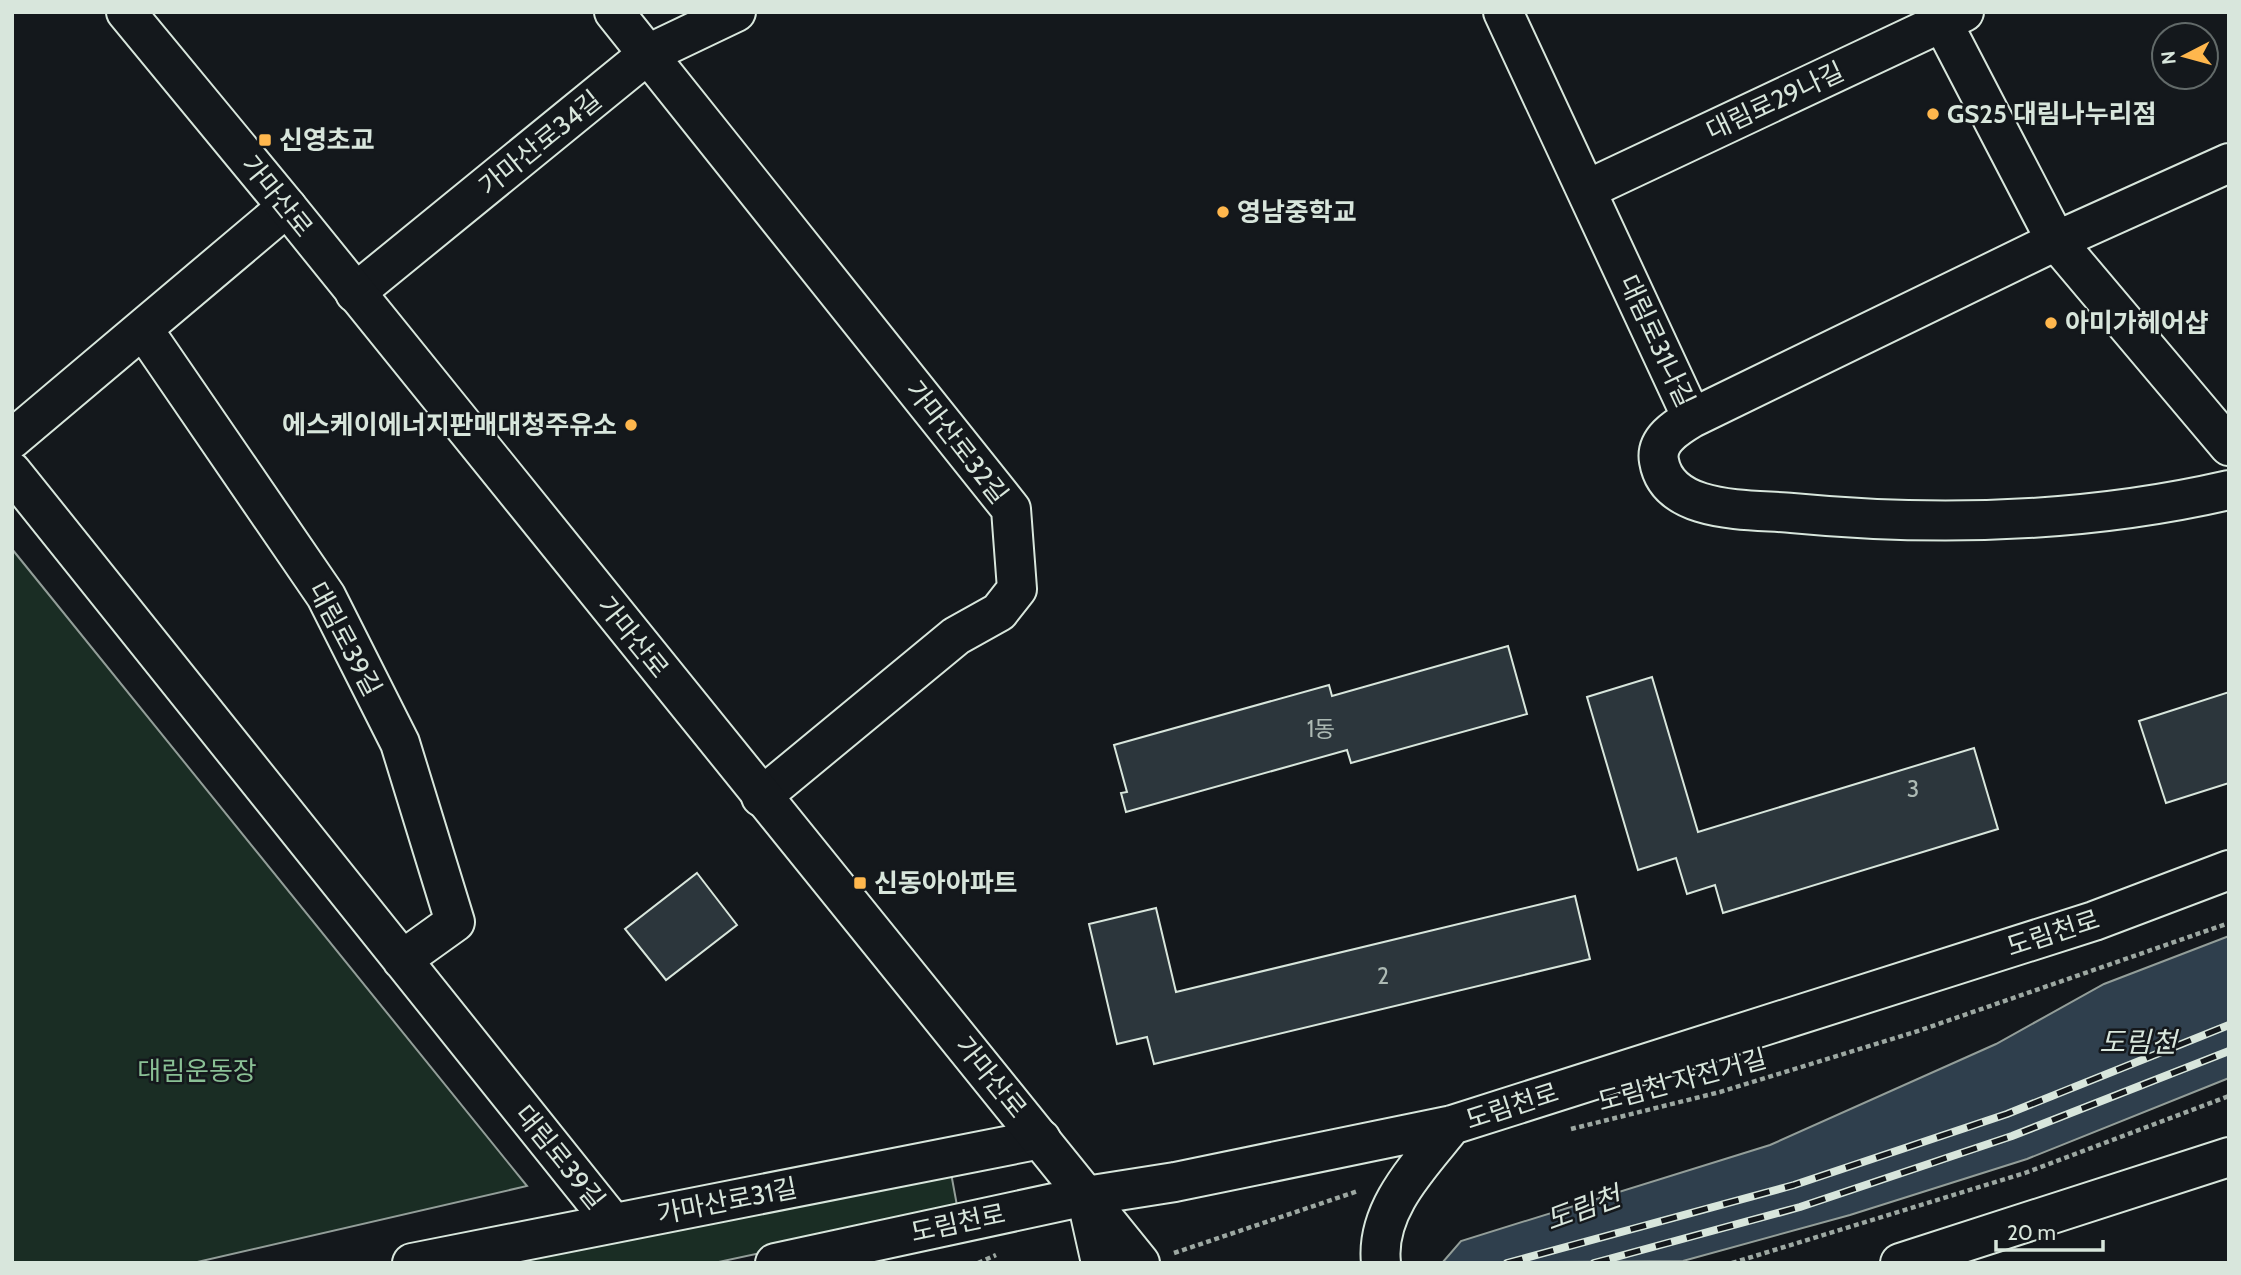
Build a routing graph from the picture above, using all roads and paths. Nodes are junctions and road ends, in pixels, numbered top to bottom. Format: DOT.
graph roads {
  1 [pos="126,12"];
  2 [pos="614,12"];
  3 [pos="736,12"];
  4 [pos="1503,12"];
  5 [pos="1948,16"];
  6 [pos="648,54"];
  7 [pos="2229,163"];
  8 [pos="1586,190"];
  9 [pos="287,207"];
  10 [pos="2056,241"];
  11 [pos="355,293"];
  12 [pos="143,329"];
  13 [pos="1692,418"];
  14 [pos="12,439"];
  15 [pos="2229,446"];
  16 [pos="12,472"];
  17 [pos="2229,489"];
  18 [pos="761,797"];
  19 [pos="2229,870"];
  20 [pos="2229,923"];
  21 [pos="402,960"];
  22 [pos="2229,1096"];
  23 [pos="1451,1125"];
  24 [pos="1564,1131"];
  25 [pos="1041,1139"];
  26 [pos="2229,1157"];
  27 [pos="1369,1187"];
  28 [pos="1086,1196"];
  29 [pos="613,1223"];
  30 [pos="1154,1259"];
  31 [pos="412,1263"];
  32 [pos="775,1263"];
  33 [pos="1101,1263"];
  34 [pos="1381,1263"];
  35 [pos="1732,1263"];
  36 [pos="1900,1263"];
  1 -- 9 [label="street, 가마산로"];
  2 -- 6 [label="street, 가마산로32길"];
  3 -- 6 [label="street, 가마산로34길"];
  4 -- 8 [label="street, 대림로31나길"];
  5 -- 8 [label="street, 대림로29나길"];
  5 -- 10 [label="street"];
  6 -- 11 [label="street, 가마산로34길"];
  6 -- 18 [label="street, 가마산로32길"];
  7 -- 10 [label="street, 대림로31나길"];
  8 -- 13 [label="street, 대림로31나길"];
  9 -- 11 [label="street, 가마산로"];
  9 -- 12 [label="street"];
  10 -- 13 [label="street, 대림로31나길"];
  10 -- 15 [label="street"];
  11 -- 18 [label="street, 가마산로"];
  12 -- 14 [label="street"];
  12 -- 21 [label="street, 대림로39길"];
  13 -- 17 [label="street"];
  16 -- 21 [label="street, 대림로39길"];
  18 -- 25 [label="street, 가마산로"];
  19 -- 23 [label="street, 도림천로"];
  20 -- 24 [label="path, 도림천 자전거길"];
  21 -- 29 [label="street, 대림로39길"];
  22 -- 35 [label="path"];
  23 -- 28 [label="street, 도림천로"];
  23 -- 34 [label="street"];
  25 -- 28 [label="street, 가마산로"];
  25 -- 29 [label="street, 가마산로31길"];
  26 -- 36 [label="street"];
  27 -- 30 [label="path"];
  28 -- 30 [label="street, 가마산로"];
  28 -- 32 [label="street, 도림천로"];
  28 -- 33 [label="street"];
  29 -- 31 [label="street, 가마산로31길"];
}
